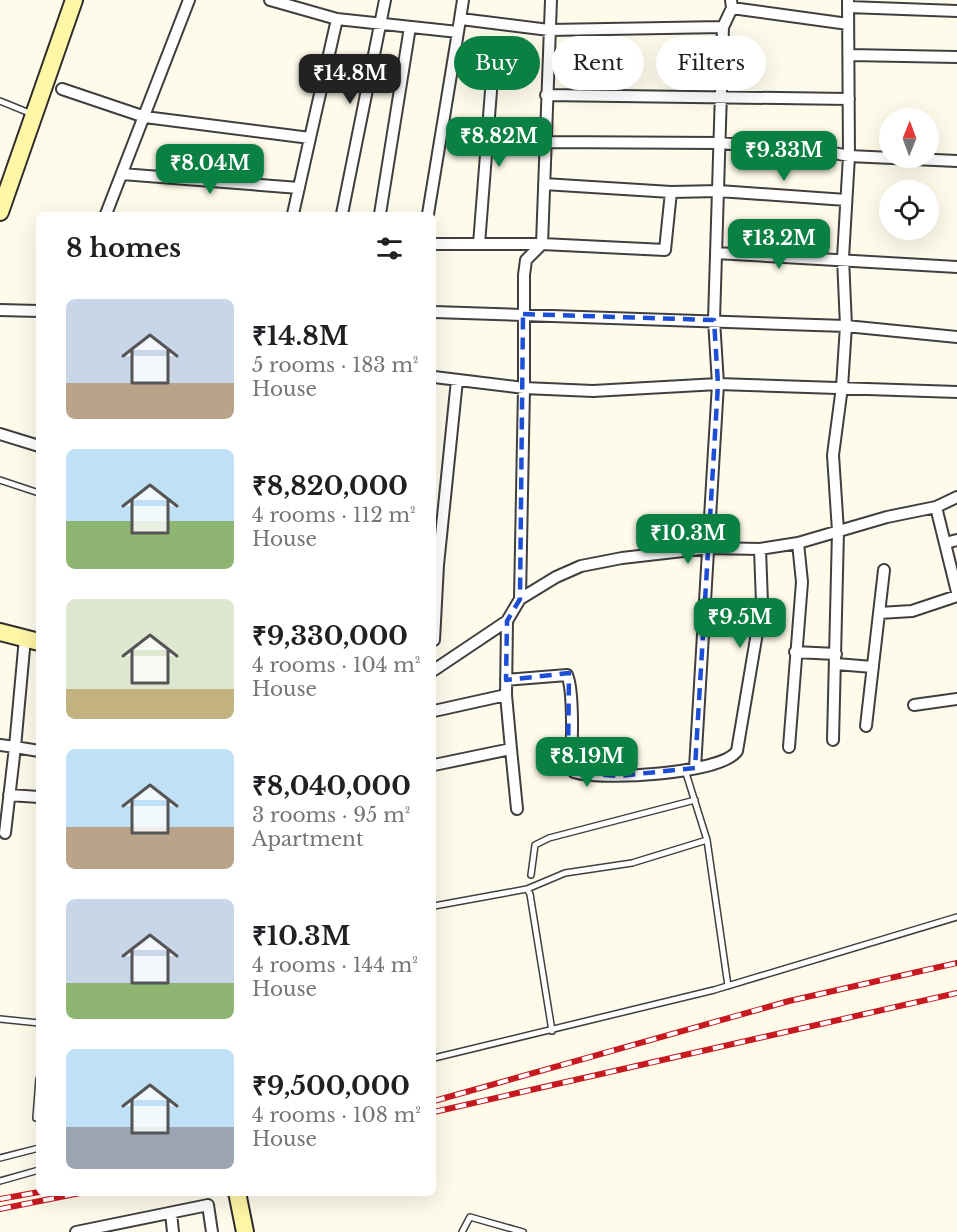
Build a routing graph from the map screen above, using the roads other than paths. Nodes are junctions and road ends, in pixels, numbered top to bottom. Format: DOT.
graph roads {
  1 [pos="74,0"];
  2 [pos="189,0"];
  3 [pos="270,0"];
  4 [pos="385,0"];
  5 [pos="463,0"];
  6 [pos="551,0"];
  7 [pos="731,4"];
  8 [pos="848,4"];
  9 [pos="957,11"];
  10 [pos="337,19"];
  11 [pos="461,19"];
  12 [pos="381,23"];
  13 [pos="848,24"];
  14 [pos="410,27"];
  15 [pos="723,27"];
  16 [pos="549,30"];
  17 [pos="458,32"];
  18 [pos="849,55"];
  19 [pos="957,57"];
  20 [pos="62,89"];
  21 [pos="491,91"];
  22 [pos="546,95"];
  23 [pos="722,96"];
  24 [pos="849,99"];
  25 [pos="0,102"];
  26 [pos="33,114"];
  27 [pos="145,117"];
  28 [pos="310,138"];
  29 [pos="545,142"];
  30 [pos="718,143"];
  31 [pos="849,156"];
  32 [pos="957,161"];
  33 [pos="122,174"];
  34 [pos="544,184"];
  35 [pos="299,188"];
  36 [pos="718,191"];
  37 [pos="671,192"];
  38 [pos="846,200"];
  39 [pos="0,212"];
  40 [pos="107,212"];
  41 [pos="293,212"];
  42 [pos="342,212"];
  43 [pos="380,212"];
  44 [pos="428,212"];
  45 [pos="436,244"];
  46 [pos="479,244"];
  47 [pos="542,244"];
  48 [pos="716,253"];
  49 [pos="843,258"];
  50 [pos="957,267"];
  51 [pos="0,309"];
  52 [pos="36,311"];
  53 [pos="436,312"];
  54 [pos="523,314"];
  55 [pos="714,320"];
  56 [pos="846,326"];
  57 [pos="957,337"];
  58 [pos="436,377"];
  59 [pos="457,380"];
  60 [pos="718,384"];
  61 [pos="842,387"];
  62 [pos="524,388"];
  63 [pos="957,392"];
  64 [pos="0,434"];
  65 [pos="36,445"];
  66 [pos="0,480"];
  67 [pos="36,492"];
  68 [pos="957,497"];
  69 [pos="936,507"];
  70 [pos="838,531"];
  71 [pos="957,540"];
  72 [pos="798,543"];
  73 [pos="945,543"];
  74 [pos="709,548"];
  75 [pos="760,549"];
  76 [pos="884,570"];
  77 [pos="957,594"];
  78 [pos="520,599"];
  79 [pos="436,602"];
  80 [pos="879,613"];
  81 [pos="507,621"];
  82 [pos="0,632"];
  83 [pos="32,640"];
  84 [pos="795,652"];
  85 [pos="836,659"];
  86 [pos="873,667"];
  87 [pos="436,669"];
  88 [pos="506,680"];
  89 [pos="506,695"];
  90 [pos="957,699"];
  91 [pos="914,705"];
  92 [pos="436,711"];
  93 [pos="866,726"];
  94 [pos="833,740"];
  95 [pos="0,745"];
  96 [pos="15,747"];
  97 [pos="789,747"];
  98 [pos="511,749"];
  99 [pos="36,750"];
  100 [pos="436,765"];
  101 [pos="690,769"];
  102 [pos="9,795"];
  103 [pos="36,797"];
  104 [pos="695,801"];
  105 [pos="517,809"];
  106 [pos="5,833"];
  107 [pos="707,840"];
  108 [pos="531,875"];
  109 [pos="527,889"];
  110 [pos="436,906"];
  111 [pos="957,917"];
  112 [pos="729,986"];
  113 [pos="0,1019"];
  114 [pos="36,1023"];
  115 [pos="552,1031"];
  116 [pos="436,1058"];
  117 [pos="36,1149"];
  118 [pos="0,1158"];
  119 [pos="36,1171"];
  120 [pos="0,1181"];
  121 [pos="238,1196"];
  122 [pos="171,1213"];
  123 [pos="125,1228"];
  124 [pos="76,1232"];
  125 [pos="173,1232"];
  126 [pos="212,1232"];
  127 [pos="245,1232"];
  128 [pos="462,1232"];
  129 [pos="523,1232"];
  1 -- 26 [label="main road"];
  2 -- 27 [label="street"];
  3 -- 10 [label="street"];
  4 -- 12 [label="street"];
  5 -- 11 [label="street"];
  6 -- 16 [label="street"];
  7 -- 13 [label="street"];
  7 -- 15 [label="street"];
  8 -- 9 [label="street"];
  8 -- 13 [label="street"];
  10 -- 12 [label="street"];
  10 -- 28 [label="street"];
  11 -- 16 [label="street"];
  11 -- 17 [label="street"];
  12 -- 14 [label="street"];
  12 -- 42 [label="street"];
  13 -- 18 [label="street"];
  14 -- 17 [label="street"];
  14 -- 43 [label="street"];
  15 -- 16 [label="street"];
  15 -- 23 [label="street"];
  16 -- 22 [label="street"];
  17 -- 44 [label="street"];
  18 -- 19 [label="street"];
  18 -- 24 [label="street"];
  20 -- 27 [label="street"];
  21 -- 46 [label="street"];
  22 -- 23 [label="street"];
  22 -- 29 [label="street"];
  23 -- 24 [label="street"];
  23 -- 30 [label="street"];
  24 -- 31 [label="street"];
  25 -- 26 [label="lane"];
  26 -- 39 [label="main road"];
  27 -- 28 [label="street"];
  27 -- 33 [label="street"];
  28 -- 35 [label="street"];
  29 -- 30 [label="street"];
  29 -- 34 [label="street"];
  30 -- 31 [label="street"];
  30 -- 36 [label="street"];
  31 -- 32 [label="street"];
  31 -- 38 [label="street"];
  33 -- 35 [label="street"];
  33 -- 40 [label="street"];
  34 -- 37 [label="street"];
  34 -- 47 [label="street"];
  35 -- 41 [label="street"];
  36 -- 37 [label="street"];
  36 -- 38 [label="street"];
  36 -- 48 [label="street"];
  37 -- 47 [label="street"];
  38 -- 49 [label="street"];
  45 -- 46 [label="street"];
  46 -- 47 [label="street"];
  47 -- 54 [label="street"];
  48 -- 49 [label="street"];
  48 -- 55 [label="street"];
  49 -- 50 [label="street"];
  49 -- 56 [label="street"];
  51 -- 52 [label="street"];
  53 -- 54 [label="street"];
  54 -- 55 [label="street"];
  54 -- 62 [label="street"];
  55 -- 56 [label="street"];
  55 -- 60 [label="street"];
  56 -- 57 [label="street"];
  56 -- 61 [label="street"];
  58 -- 59 [label="street"];
  59 -- 62 [label="street"];
  59 -- 79 [label="street"];
  60 -- 61 [label="street"];
  60 -- 62 [label="street"];
  60 -- 74 [label="street"];
  61 -- 63 [label="street"];
  61 -- 70 [label="street"];
  62 -- 78 [label="street"];
  64 -- 65 [label="street"];
  66 -- 67 [label="lane"];
  68 -- 69 [label="street"];
  69 -- 70 [label="street"];
  69 -- 73 [label="street"];
  70 -- 72 [label="street"];
  70 -- 85 [label="street"];
  71 -- 73 [label="street"];
  72 -- 75 [label="street"];
  72 -- 84 [label="street"];
  73 -- 77 [label="street"];
  74 -- 75 [label="street"];
  74 -- 78 [label="street"];
  74 -- 101 [label="street"];
  75 -- 101 [label="street"];
  76 -- 80 [label="street"];
  77 -- 80 [label="street"];
  78 -- 81 [label="street"];
  80 -- 86 [label="street"];
  81 -- 87 [label="street"];
  81 -- 88 [label="street"];
  82 -- 83 [label="main road"];
  83 -- 96 [label="street"];
  84 -- 85 [label="street"];
  84 -- 97 [label="street"];
  85 -- 86 [label="street"];
  85 -- 94 [label="street"];
  86 -- 93 [label="street"];
  88 -- 89 [label="street"];
  88 -- 101 [label="street"];
  89 -- 92 [label="street"];
  89 -- 98 [label="street"];
  90 -- 91 [label="street"];
  95 -- 96 [label="street"];
  96 -- 99 [label="street"];
  96 -- 102 [label="street"];
  98 -- 100 [label="street"];
  98 -- 105 [label="street"];
  101 -- 104 [label="lane"];
  102 -- 103 [label="street"];
  102 -- 106 [label="street"];
  104 -- 107 [label="lane"];
  104 -- 108 [label="lane"];
  107 -- 109 [label="lane"];
  107 -- 112 [label="lane"];
  109 -- 110 [label="lane"];
  109 -- 115 [label="lane"];
  111 -- 112 [label="lane"];
  112 -- 115 [label="lane"];
  113 -- 114 [label="lane"];
  115 -- 116 [label="lane"];
  117 -- 118 [label="lane"];
  119 -- 120 [label="lane"];
  121 -- 127 [label="main road"];
  122 -- 123 [label="street"];
  122 -- 125 [label="street"];
  122 -- 126 [label="street"];
  123 -- 124 [label="street"];
  128 -- 129 [label="lane"];
}
